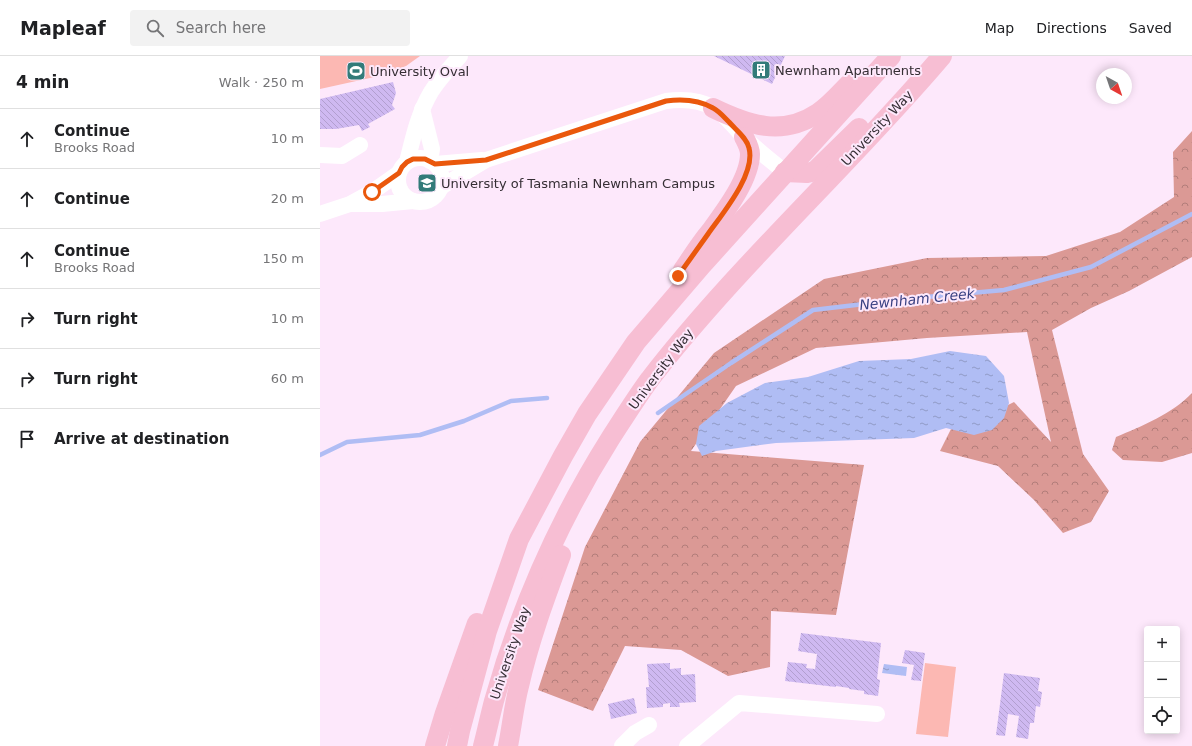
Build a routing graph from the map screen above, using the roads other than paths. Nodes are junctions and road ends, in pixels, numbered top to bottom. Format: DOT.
graph roads {
  1 [pos="460,56"];
  2 [pos="877,56"];
  3 [pos="892,56"];
  4 [pos="932,56"];
  5 [pos="942,56"];
  6 [pos="713,108"];
  7 [pos="421,114"];
  8 [pos="744,138"];
  9 [pos="360,145"];
  10 [pos="320,155"];
  11 [pos="486,160"];
  12 [pos="432,162"];
  13 [pos="403,168"];
  14 [pos="785,172"];
  15 [pos="441,187"];
  16 [pos="413,201"];
  17 [pos="350,204"];
  18 [pos="320,214"];
  19 [pos="636,342"];
  20 [pos="623,418"];
  21 [pos="519,539"];
  22 [pos="877,714"];
  23 [pos="649,725"];
  24 [pos="435,746"];
  25 [pos="457,746"];
  26 [pos="483,746"];
  27 [pos="508,746"];
  28 [pos="622,746"];
  29 [pos="687,746"];
  1 -- 7 [label="street"];
  2 -- 6 [label="main road"];
  3 -- 14 [label="main road, University Way"];
  4 -- 14 [label="main road"];
  5 -- 20 [label="main road, University Way"];
  6 -- 8 [label="street"];
  6 -- 11 [label="street"];
  7 -- 12 [label="street"];
  7 -- 13 [label="street"];
  8 -- 14 [label="street"];
  8 -- 19 [label="main road"];
  9 -- 10 [label="street"];
  11 -- 12 [label="street"];
  11 -- 15 [label="street"];
  12 -- 13 [label="street"];
  12 -- 15 [label="street"];
  13 -- 16 [label="street"];
  13 -- 17 [label="street"];
  14 -- 19 [label="main road, University Way"];
  15 -- 16 [label="street"];
  16 -- 17 [label="street"];
  17 -- 18 [label="street"];
  19 -- 21 [label="main road, University Way"];
  20 -- 26 [label="main road, University Way"];
  20 -- 27 [label="main road"];
  21 -- 24 [label="main road"];
  21 -- 25 [label="main road, University Way"];
  22 -- 29 [label="street"];
  23 -- 28 [label="street"];
}
